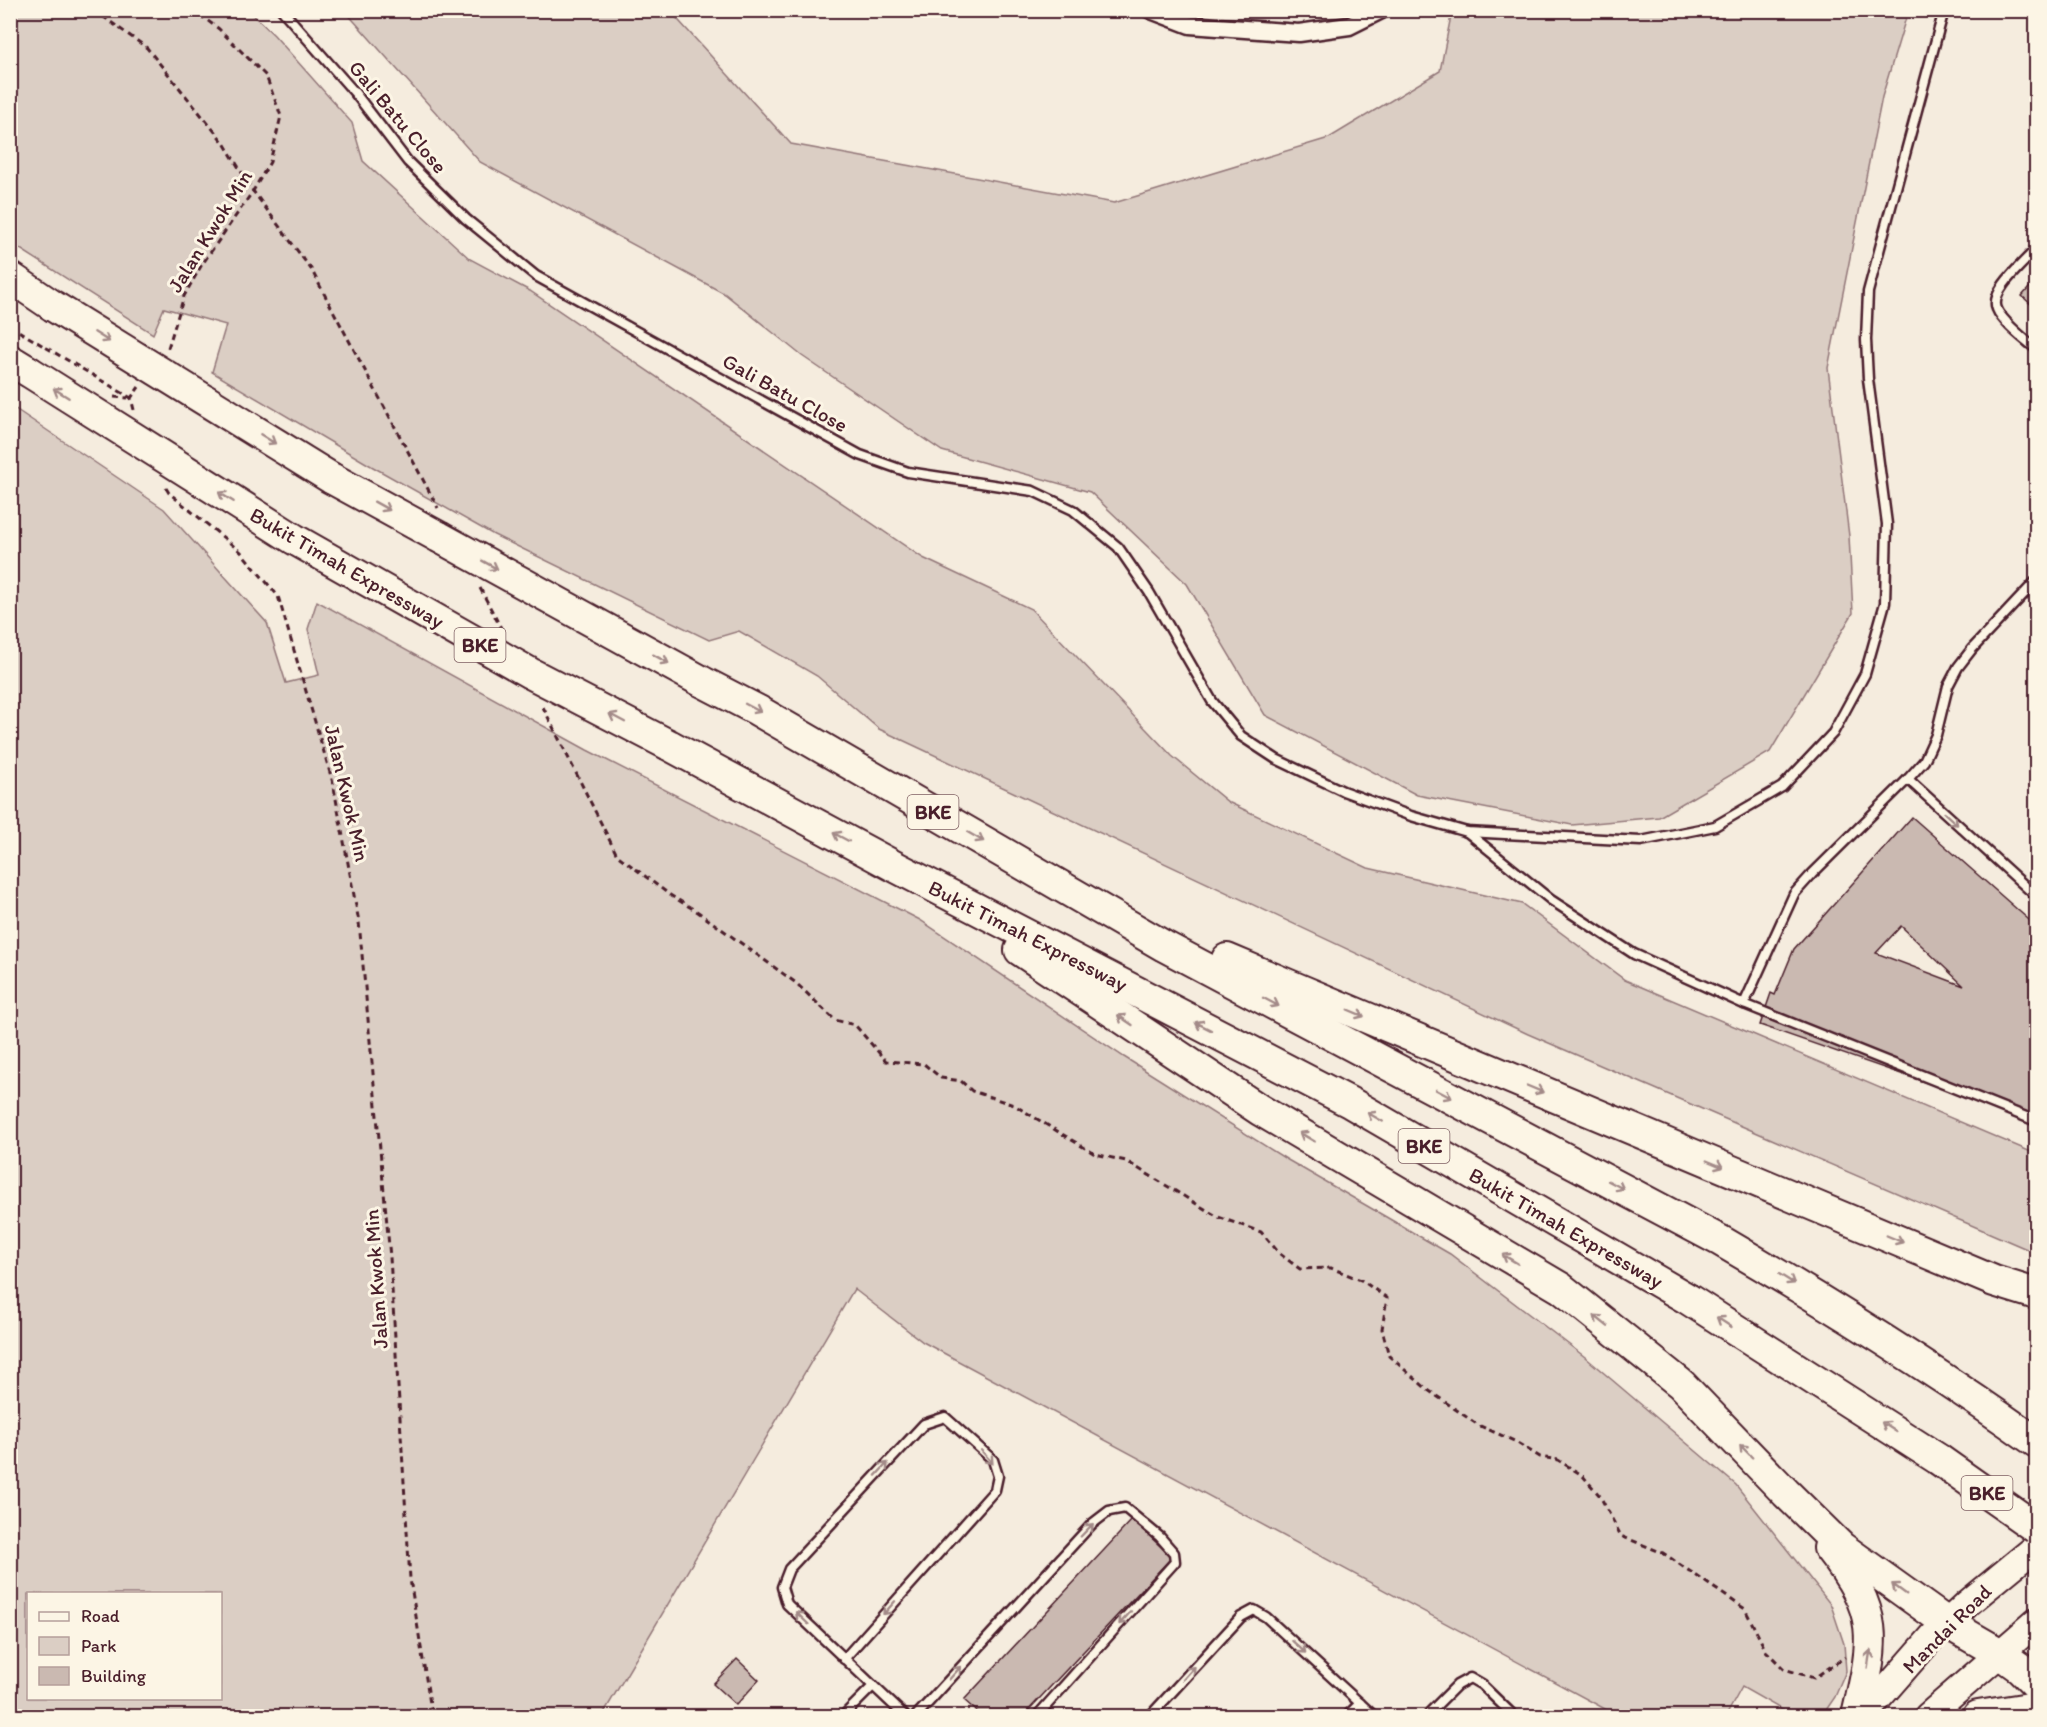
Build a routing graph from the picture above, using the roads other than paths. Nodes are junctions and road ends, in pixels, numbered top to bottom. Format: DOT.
graph roads {
  1 [pos="282,10"];
  2 [pos="1151,10"];
  3 [pos="1381,10"];
  4 [pos="1944,10"];
  5 [pos="2037,249"];
  6 [pos="10,278"];
  7 [pos="2037,349"];
  8 [pos="10,360"];
  9 [pos="2037,581"];
  10 [pos="1908,779"];
  11 [pos="1467,832"];
  12 [pos="892,865"];
  13 [pos="2037,896"];
  14 [pos="1164,946"];
  15 [pos="1744,1004"];
  16 [pos="2037,1121"];
  17 [pos="2037,1294"];
  18 [pos="2037,1443"];
  19 [pos="1786,1494"];
  20 [pos="2037,1528"];
  21 [pos="2037,1546"];
  22 [pos="2037,1622"];
  23 [pos="1947,1623"];
  24 [pos="1999,1653"];
  25 [pos="844,1659"];
  26 [pos="2037,1684"];
  27 [pos="873,1686"];
  28 [pos="1359,1703"];
  29 [pos="2037,1707"];
  30 [pos="1430,1712"];
  31 [pos="843,1716"];
  32 [pos="905,1716"];
  33 [pos="916,1716"];
  34 [pos="1037,1716"];
  35 [pos="1150,1716"];
  36 [pos="1347,1716"];
  37 [pos="1374,1716"];
  38 [pos="1514,1716"];
  39 [pos="1857,1716"];
  40 [pos="1863,1716"];
  41 [pos="1928,1716"];
  42 [pos="1978,1716"];
  1 -- 11 [label="lane, Gali Batu Close"];
  2 -- 3 [label="street"];
  4 -- 11 [label="lane"];
  5 -- 7 [label="lane"];
  6 -- 14 [label="highway, BKE, one-way, bridge"];
  12 -- 8 [label="highway, Bukit Timah Expressway / BKE, one-way, bridge"];
  9 -- 10 [label="lane"];
  10 -- 13 [label="lane, one-way"];
  10 -- 15 [label="lane"];
  11 -- 15 [label="lane"];
  19 -- 12 [label="highway, one-way"];
  20 -- 12 [label="highway, Bukit Timah Expressway / BKE, one-way, bridge"];
  14 -- 17 [label="highway, one-way"];
  14 -- 18 [label="highway, BKE, one-way"];
  15 -- 16 [label="lane"];
  23 -- 19 [label="highway, one-way"];
  39 -- 19 [label="highway, one-way"];
  21 -- 23 [label="main road, Mandai Road"];
  22 -- 24 [label="main road"];
  23 -- 24 [label="highway"];
  23 -- 40 [label="main road, Mandai Road"];
  24 -- 26 [label="highway"];
  24 -- 41 [label="main road"];
  25 -- 25 [label="lane, one-way"];
  25 -- 27 [label="lane"];
  27 -- 31 [label="lane"];
  27 -- 32 [label="lane"];
  35 -- 28 [label="lane, one-way"];
  28 -- 36 [label="lane"];
  28 -- 37 [label="lane"];
  29 -- 42 [label="highway"];
  30 -- 38 [label="lane"];
  33 -- 34 [label="lane, one-way"];
}
